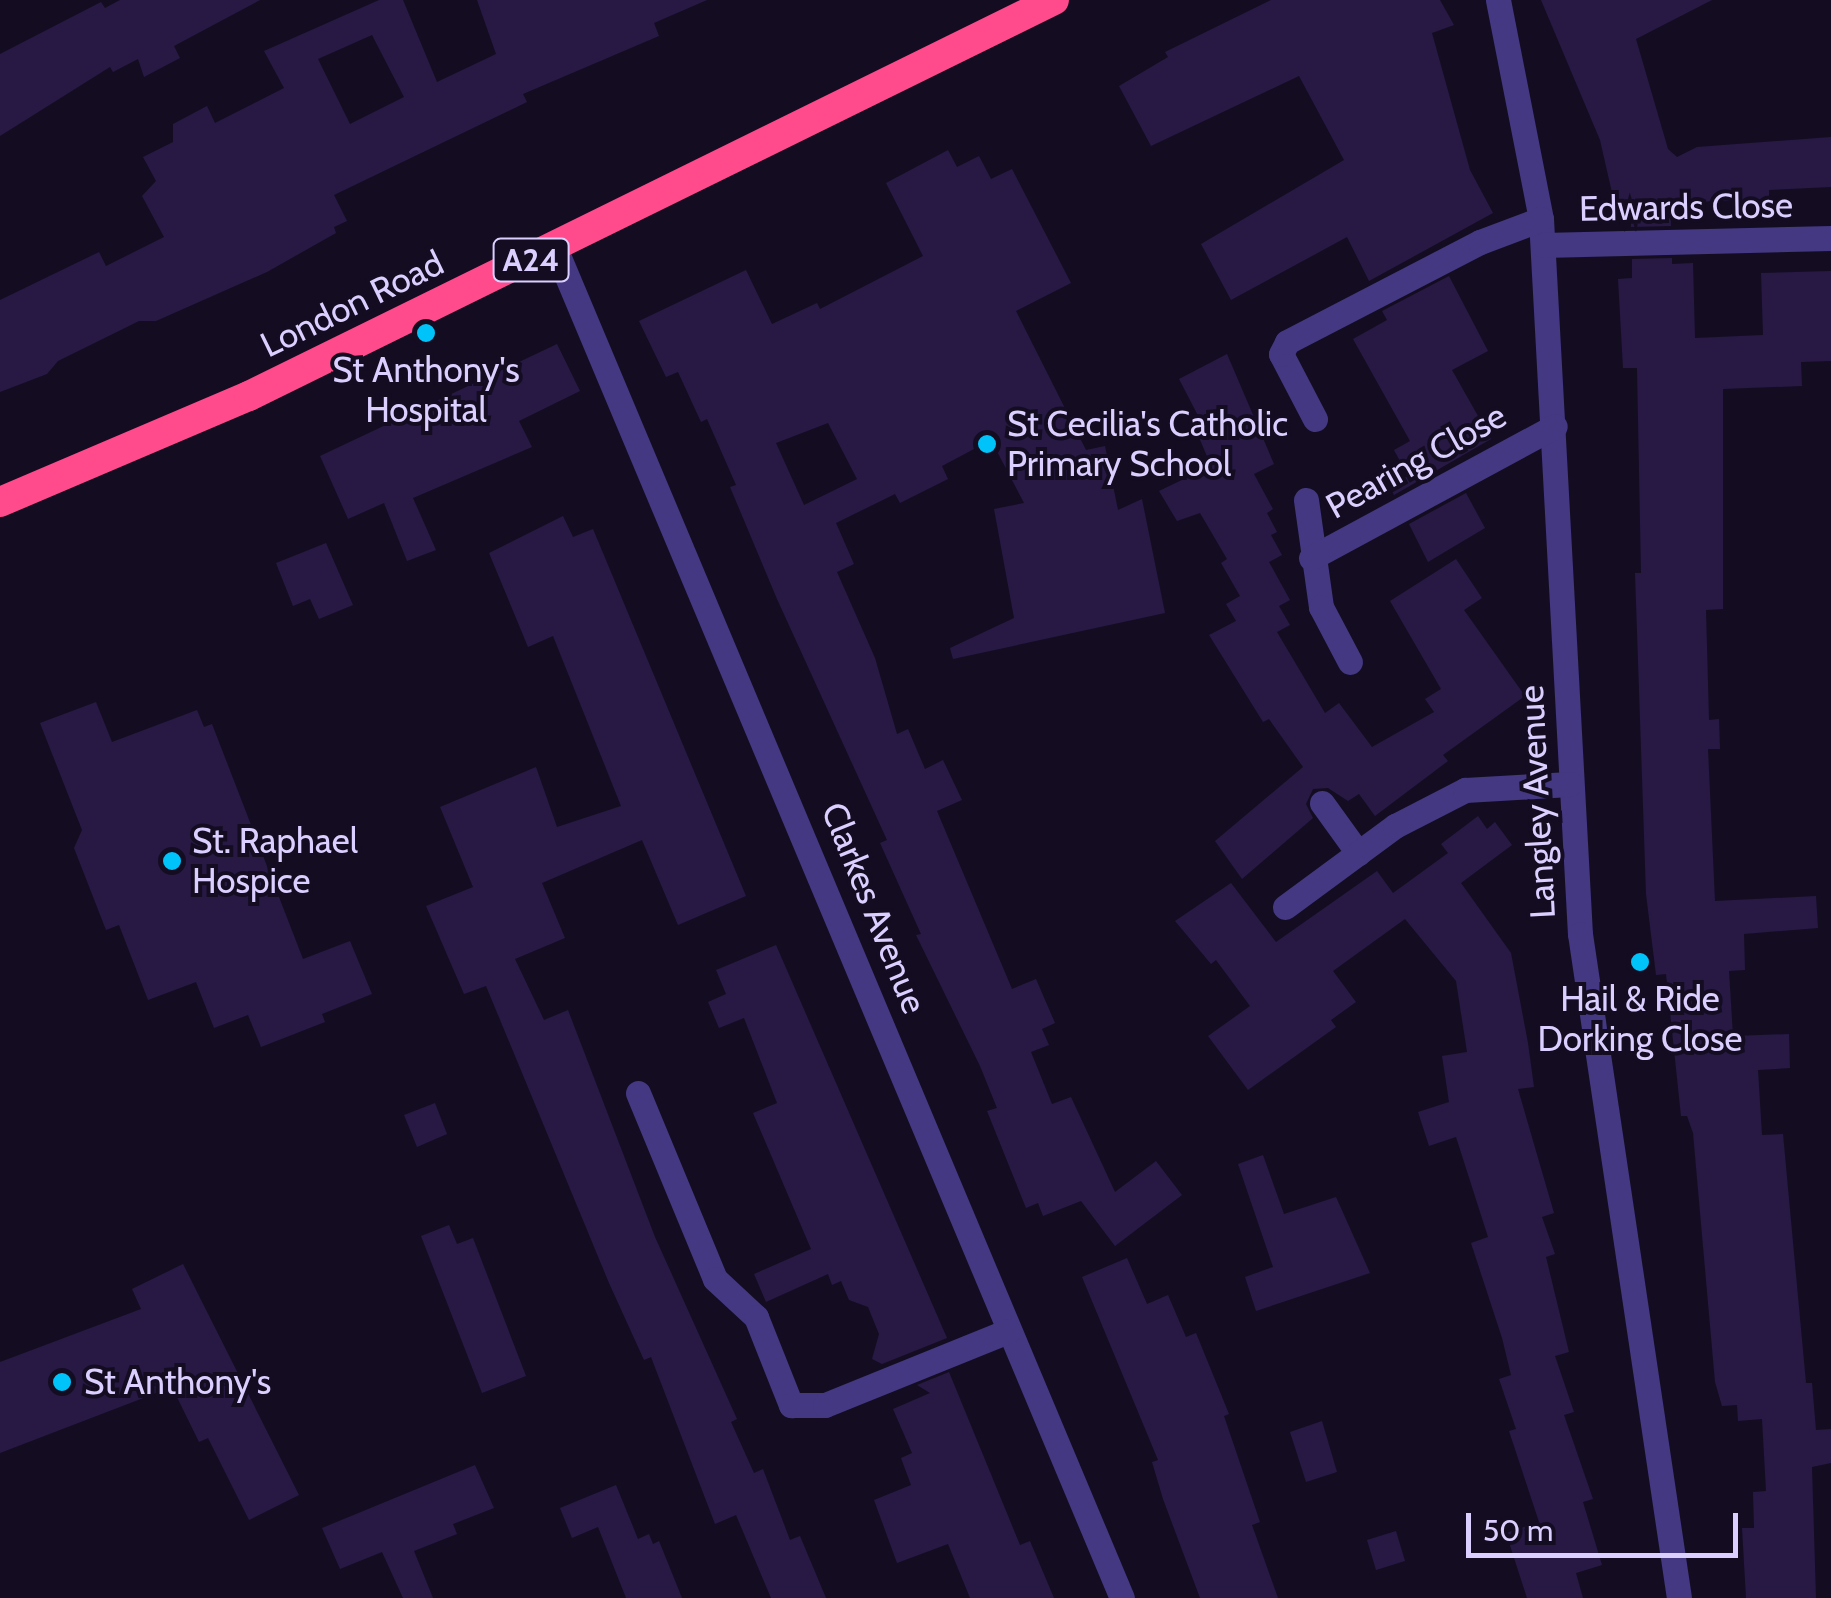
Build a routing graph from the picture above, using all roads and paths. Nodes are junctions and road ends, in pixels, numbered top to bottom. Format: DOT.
graph roads {
  1 [pos="1054,0"];
  2 [pos="1498,0"];
  3 [pos="1542,219"];
  4 [pos="1831,238"];
  5 [pos="1543,245"];
  6 [pos="555,248"];
  7 [pos="1316,419"];
  8 [pos="1555,426"];
  9 [pos="1306,500"];
  10 [pos="0,502"];
  11 [pos="1311,558"];
  12 [pos="1350,662"];
  13 [pos="1570,784"];
  14 [pos="1322,803"];
  15 [pos="1358,853"];
  16 [pos="1285,906"];
  17 [pos="638,1093"];
  18 [pos="1008,1331"];
  19 [pos="1122,1598"];
  20 [pos="1679,1598"];
  1 -- 6 [label="highway, London Road / A24"];
  2 -- 3 [label="street, Langley Avenue"];
  3 -- 5 [label="street, Langley Avenue"];
  3 -- 7 [label="street"];
  4 -- 5 [label="street, Edwards Close"];
  5 -- 8 [label="street, Langley Avenue"];
  6 -- 10 [label="highway, London Road / A24"];
  6 -- 18 [label="street, Clarkes Avenue"];
  8 -- 11 [label="street, Pearing Close"];
  8 -- 13 [label="street, Langley Avenue"];
  9 -- 11 [label="street, Pearing Close"];
  11 -- 12 [label="street, Pearing Close"];
  13 -- 15 [label="street"];
  13 -- 20 [label="street, Langley Avenue"];
  14 -- 15 [label="street"];
  15 -- 16 [label="street"];
  17 -- 18 [label="street"];
  18 -- 19 [label="street, Clarkes Avenue"];
}
